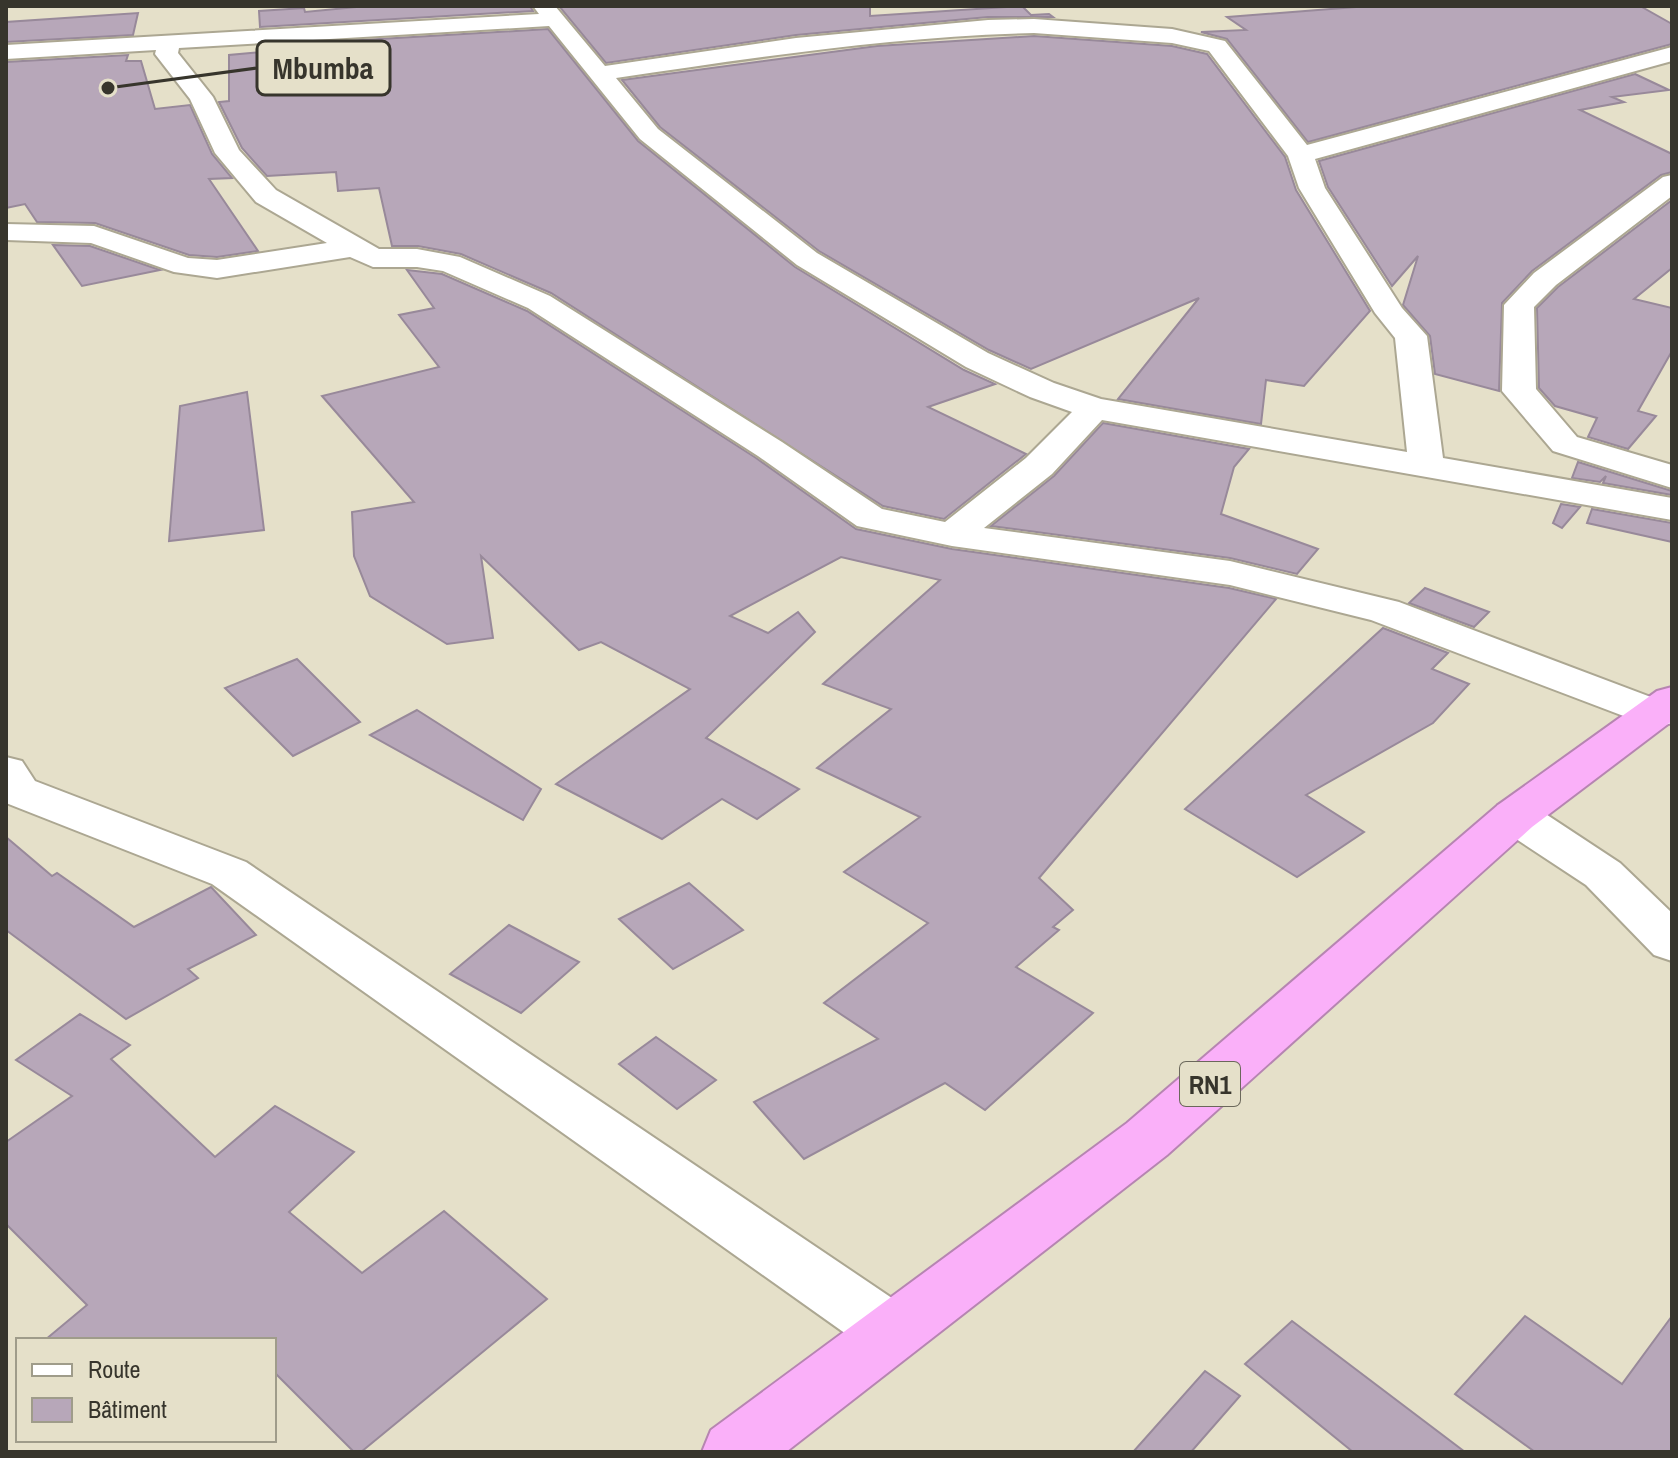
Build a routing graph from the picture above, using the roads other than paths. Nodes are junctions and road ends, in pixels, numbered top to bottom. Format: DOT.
graph roads {
  1 [pos="550,12"];
  2 [pos="170,43"];
  3 [pos="6,52"];
  4 [pos="1672,54"];
  5 [pos="597,74"];
  6 [pos="1301,155"];
  7 [pos="1672,183"];
  8 [pos="6,232"];
  9 [pos="351,248"];
  10 [pos="1094,408"];
  11 [pos="1426,467"];
  12 [pos="1672,477"];
  13 [pos="1672,509"];
  14 [pos="952,535"];
  15 [pos="1665,707"];
  16 [pos="6,771"];
  17 [pos="1515,816"];
  18 [pos="1672,943"];
  19 [pos="892,1332"];
  20 [pos="735,1452"];
  1 -- 2 [label="street"];
  1 -- 5 [label="street"];
  2 -- 3 [label="street"];
  2 -- 9 [label="street"];
  4 -- 6 [label="street"];
  5 -- 6 [label="street"];
  5 -- 10 [label="street"];
  6 -- 11 [label="street"];
  7 -- 12 [label="street"];
  8 -- 9 [label="street"];
  9 -- 14 [label="street"];
  10 -- 11 [label="street"];
  10 -- 14 [label="street"];
  11 -- 13 [label="street"];
  14 -- 15 [label="street"];
  15 -- 17 [label="highway, RN1"];
  16 -- 19 [label="street"];
  17 -- 18 [label="street"];
  17 -- 19 [label="highway, RN1"];
  19 -- 20 [label="highway, RN1"];
}
